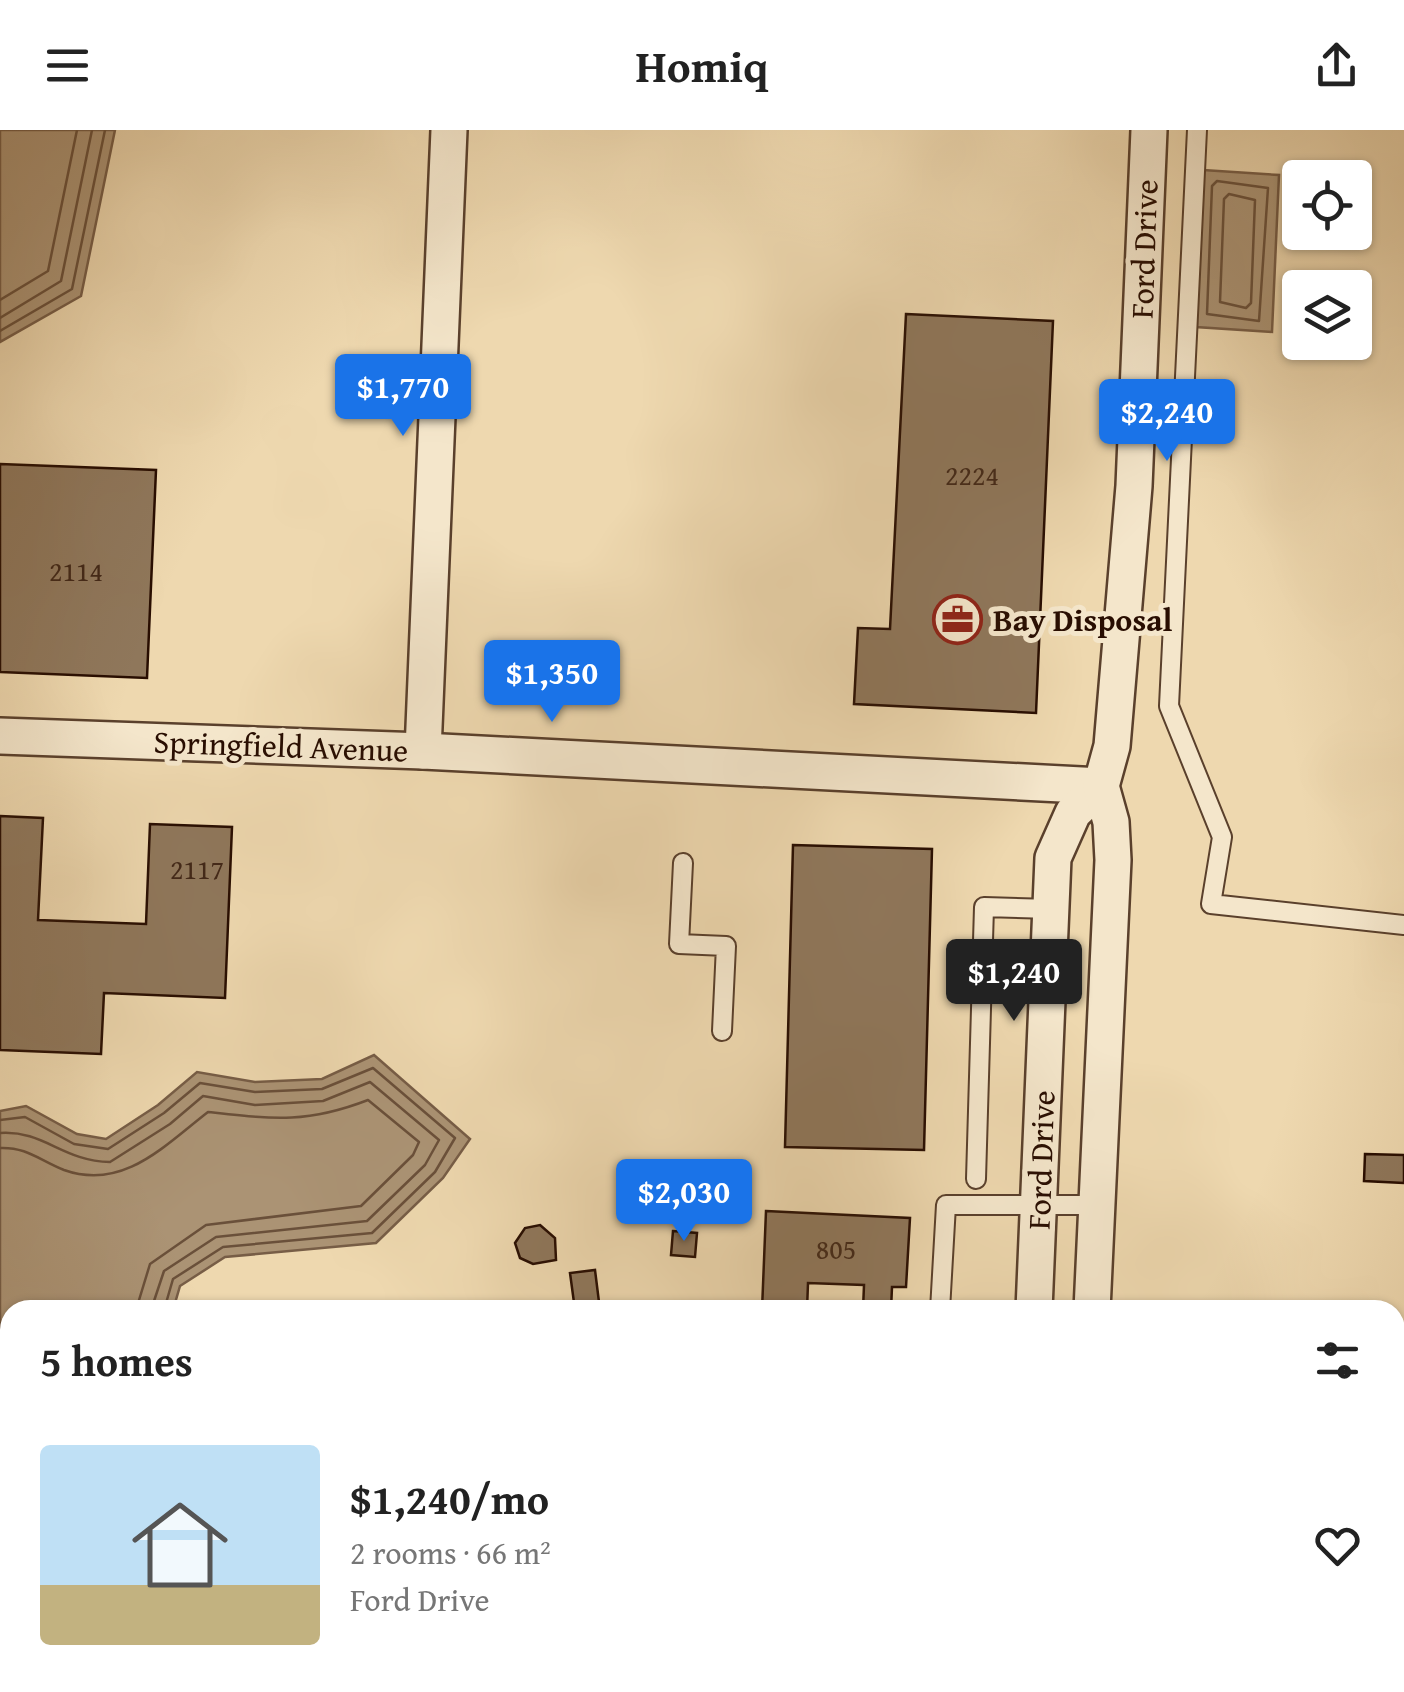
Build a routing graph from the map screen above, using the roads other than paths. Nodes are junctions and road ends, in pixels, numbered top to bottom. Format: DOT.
graph roads {
  1 [pos="449,130"];
  2 [pos="1149,130"];
  3 [pos="1197,130"];
  4 [pos="0,736"];
  5 [pos="423,752"];
  6 [pos="1101,786"];
  7 [pos="683,863"];
  8 [pos="1051,909"];
  9 [pos="1404,926"];
  10 [pos="722,1031"];
  11 [pos="976,1179"];
  12 [pos="1039,1202"];
  13 [pos="1096,1205"];
  14 [pos="941,1300"];
  15 [pos="1034,1300"];
  16 [pos="1092,1300"];
  1 -- 5 [label="street"];
  2 -- 6 [label="street, Ford Drive"];
  3 -- 9 [label="lane"];
  4 -- 5 [label="street, Springfield Avenue"];
  5 -- 6 [label="street, Springfield Avenue"];
  6 -- 8 [label="street, Ford Drive"];
  6 -- 13 [label="street, Ford Drive"];
  7 -- 10 [label="lane"];
  8 -- 11 [label="lane"];
  8 -- 12 [label="street, Ford Drive"];
  12 -- 13 [label="lane"];
  12 -- 14 [label="lane"];
  12 -- 15 [label="street, Ford Drive"];
  13 -- 16 [label="street, Ford Drive"];
}
